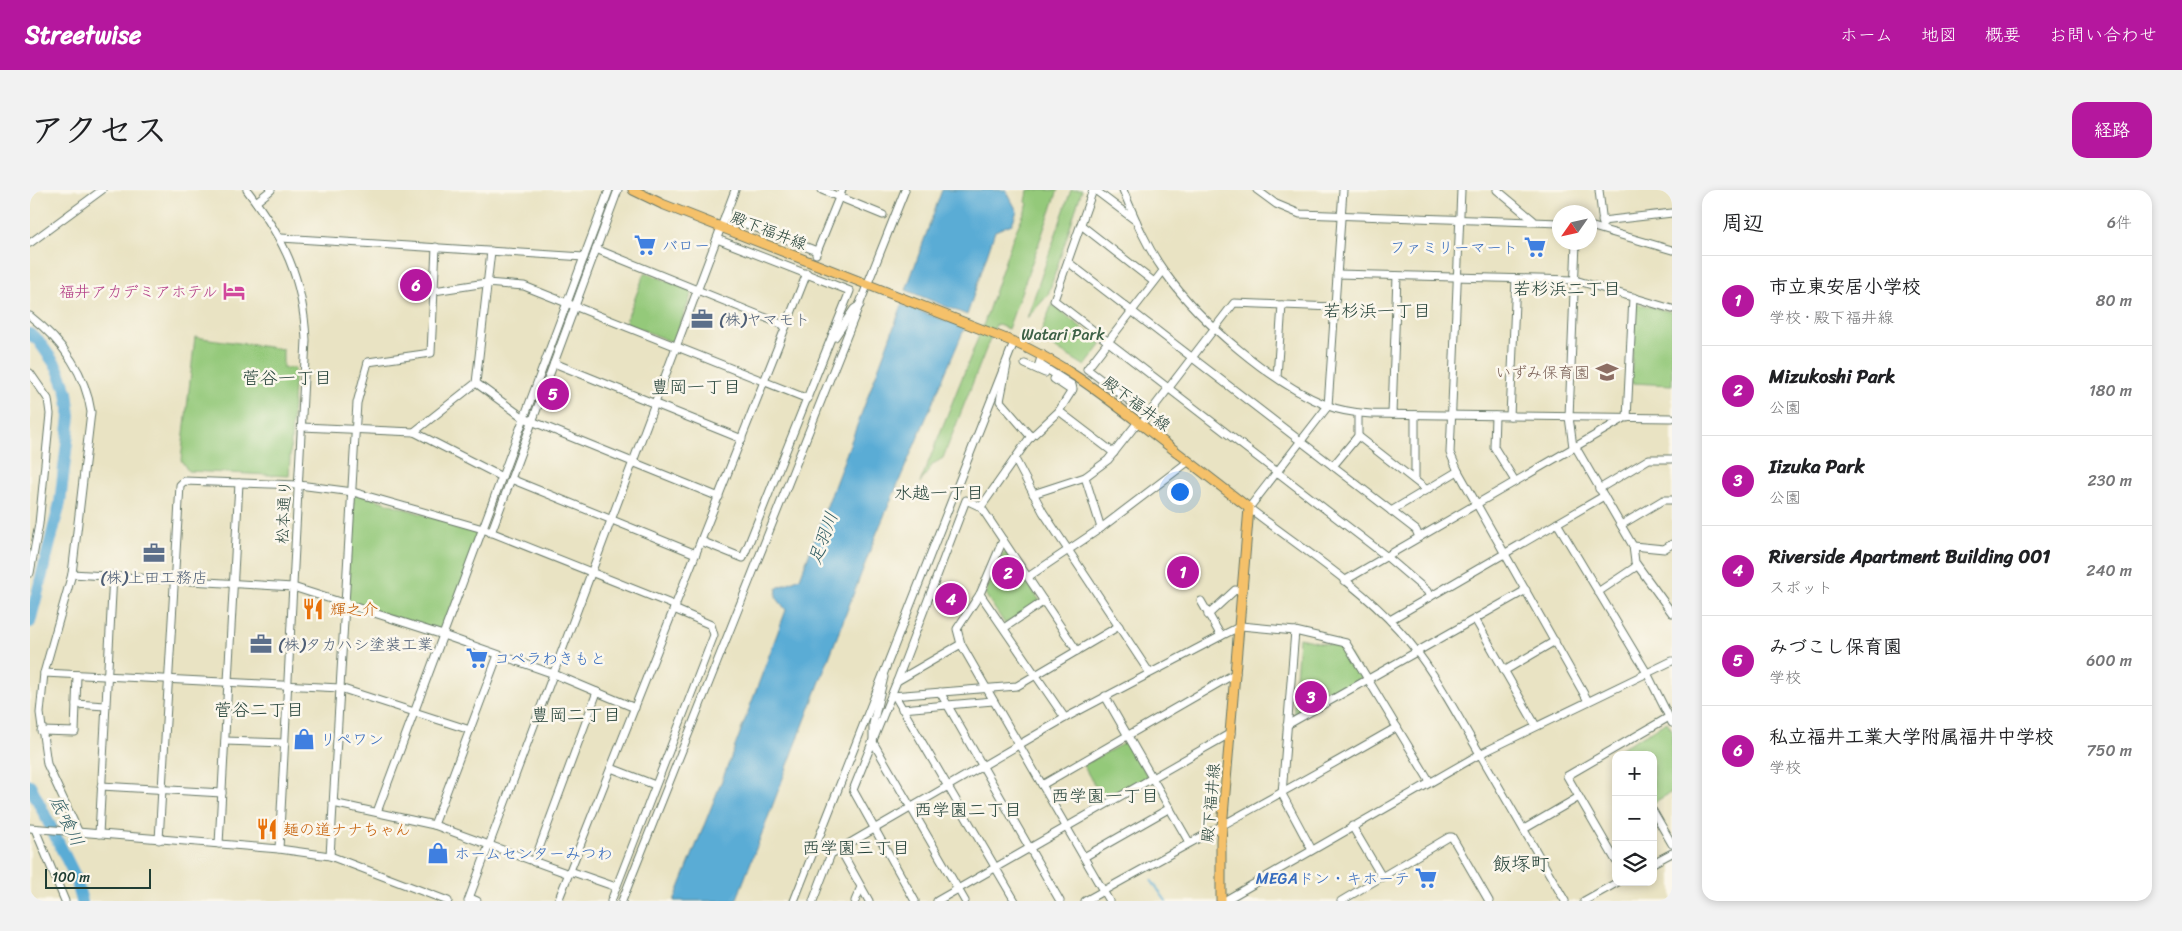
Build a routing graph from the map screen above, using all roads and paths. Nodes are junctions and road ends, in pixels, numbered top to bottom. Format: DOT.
graph roads {
  1 [pos="247,190"];
  2 [pos="271,190"];
  3 [pos="609,190"];
  4 [pos="618,190"];
  5 [pos="633,190"];
  6 [pos="735,190"];
  7 [pos="822,190"];
  8 [pos="905,190"];
  9 [pos="1094,190"];
  10 [pos="1122,190"];
  11 [pos="1257,190"];
  12 [pos="1343,190"];
  13 [pos="1461,190"];
  14 [pos="1496,190"];
  15 [pos="1599,190"];
  16 [pos="98,191"];
  17 [pos="840,193"];
  18 [pos="256,202"];
  19 [pos="1672,214"];
  20 [pos="883,215"];
  21 [pos="726,216"];
  22 [pos="1341,216"];
  23 [pos="1459,218"];
  24 [pos="1136,221"];
  25 [pos="1533,221"];
  26 [pos="1602,221"];
  27 [pos="1552,222"];
  28 [pos="1081,225"];
  29 [pos="721,227"];
  30 [pos="1597,228"];
  31 [pos="1603,229"];
  32 [pos="280,238"];
  33 [pos="717,239"];
  34 [pos="30,243"];
  35 [pos="436,247"];
  36 [pos="596,249"];
  37 [pos="1576,250"];
  38 [pos="1672,250"];
  39 [pos="491,251"];
  40 [pos="584,257"];
  41 [pos="1068,262"];
  42 [pos="1163,271"];
  43 [pos="807,273"];
  44 [pos="1337,274"];
  45 [pos="1397,276"];
  46 [pos="1456,278"];
  47 [pos="1516,279"];
  48 [pos="1575,280"];
  49 [pos="1154,282"];
  50 [pos="486,283"];
  51 [pos="868,285"];
  52 [pos="698,290"];
  53 [pos="434,291"];
  54 [pos="1633,297"];
  55 [pos="567,304"];
  56 [pos="861,305"];
  57 [pos="1282,305"];
  58 [pos="574,307"];
  59 [pos="1334,307"];
  60 [pos="1672,309"];
  61 [pos="1131,310"];
  62 [pos="30,316"];
  63 [pos="786,326"];
  64 [pos="1215,327"];
  65 [pos="1108,341"];
  66 [pos="830,342"];
  67 [pos="1014,342"];
  68 [pos="676,347"];
  69 [pos="1042,354"];
  70 [pos="1192,357"];
  71 [pos="1007,359"];
  72 [pos="554,363"];
  73 [pos="1025,364"];
  74 [pos="30,373"];
  75 [pos="1277,377"];
  76 [pos="476,383"];
  77 [pos="764,383"];
  78 [pos="1169,388"];
  79 [pos="1072,391"];
  80 [pos="808,399"];
  81 [pos="655,404"];
  82 [pos="1328,406"];
  83 [pos="1060,411"];
  84 [pos="1358,413"];
  85 [pos="1392,414"];
  86 [pos="1416,414"];
  87 [pos="1148,415"];
  88 [pos="1450,415"];
  89 [pos="1495,416"];
  90 [pos="1510,416"];
  91 [pos="1569,417"];
  92 [pos="1626,418"];
  93 [pos="1672,418"];
  94 [pos="528,419"];
  95 [pos="1139,423"];
  96 [pos="302,427"];
  97 [pos="354,428"];
  98 [pos="414,432"];
  99 [pos="1032,436"];
  100 [pos="1358,436"];
  101 [pos="742,439"];
  102 [pos="1302,441"];
  103 [pos="1574,447"];
  104 [pos="1114,453"];
  105 [pos="1015,459"];
  106 [pos="1672,459"];
  107 [pos="1189,461"];
  108 [pos="633,463"];
  109 [pos="1334,466"];
  110 [pos="1458,471"];
  111 [pos="1279,472"];
  112 [pos="502,477"];
  113 [pos="1085,477"];
  114 [pos="511,479"];
  115 [pos="1415,480"];
  116 [pos="1515,481"];
  117 [pos="239,483"];
  118 [pos="299,485"];
  119 [pos="1600,489"];
  120 [pos="1427,490"];
  121 [pos="353,492"];
  122 [pos="1034,494"];
  123 [pos="1604,496"];
  124 [pos="719,497"];
  125 [pos="1672,500"];
  126 [pos="1477,504"];
  127 [pos="981,507"];
  128 [pos="1249,508"];
  129 [pos="1391,511"];
  130 [pos="612,520"];
  131 [pos="1557,523"];
  132 [pos="1621,525"];
  133 [pos="1101,528"];
  134 [pos="483,530"];
  135 [pos="491,533"];
  136 [pos="1419,537"];
  137 [pos="1003,540"];
  138 [pos="701,541"];
  139 [pos="1672,544"];
  140 [pos="1633,546"];
  141 [pos="1069,551"];
  142 [pos="1505,553"];
  143 [pos="696,554"];
  144 [pos="1386,556"];
  145 [pos="1637,566"];
  146 [pos="30,572"];
  147 [pos="592,572"];
  148 [pos="72,574"];
  149 [pos="113,575"];
  150 [pos="1028,577"];
  151 [pos="175,580"];
  152 [pos="1344,581"];
  153 [pos="234,583"];
  154 [pos="293,587"];
  155 [pos="1526,590"];
  156 [pos="1243,591"];
  157 [pos="1598,592"];
  158 [pos="980,594"];
  159 [pos="1430,597"];
  160 [pos="1044,601"];
  161 [pos="1201,602"];
  162 [pos="346,603"];
  163 [pos="675,607"];
  164 [pos="1672,613"];
  165 [pos="1208,614"];
  166 [pos="1475,619"];
  167 [pos="1390,620"];
  168 [pos="1119,626"];
  169 [pos="1241,626"];
  170 [pos="1004,628"];
  171 [pos="1295,631"];
  172 [pos="443,635"];
  173 [pos="1221,636"];
  174 [pos="1555,641"];
  175 [pos="961,644"];
  176 [pos="1077,651"];
  177 [pos="1417,652"];
  178 [pos="498,655"];
  179 [pos="1672,661"];
  180 [pos="884,668"];
  181 [pos="1504,671"];
  182 [pos="1149,672"];
  183 [pos="44,673"];
  184 [pos="1236,673"];
  185 [pos="1647,673"];
  186 [pos="554,674"];
  187 [pos="77,675"];
  188 [pos="1036,675"];
  189 [pos="107,676"];
  190 [pos="168,679"];
  191 [pos="1368,679"];
  192 [pos="228,681"];
  193 [pos="897,681"];
  194 [pos="288,684"];
  195 [pos="340,688"];
  196 [pos="986,688"];
  197 [pos="597,692"];
  198 [pos="940,692"];
  199 [pos="893,696"];
  200 [pos="1105,696"];
  201 [pos="993,701"];
  202 [pos="1588,701"];
  203 [pos="76,704"];
  204 [pos="947,704"];
  205 [pos="105,706"];
  206 [pos="635,708"];
  207 [pos="902,709"];
  208 [pos="415,712"];
  209 [pos="1065,718"];
  210 [pos="1671,720"];
  211 [pos="1287,725"];
  212 [pos="1536,726"];
  213 [pos="1397,727"];
  214 [pos="470,730"];
  215 [pos="41,731"];
  216 [pos="1231,733"];
  217 [pos="1129,736"];
  218 [pos="225,740"];
  219 [pos="873,742"];
  220 [pos="285,743"];
  221 [pos="1019,745"];
  222 [pos="1617,747"];
  223 [pos="1619,751"];
  224 [pos="1480,754"];
  225 [pos="983,766"];
  226 [pos="611,768"];
  227 [pos="1153,778"];
  228 [pos="1430,782"];
  229 [pos="655,785"];
  230 [pos="1042,785"];
  231 [pos="101,786"];
  232 [pos="948,786"];
  233 [pos="162,790"];
  234 [pos="222,793"];
  235 [pos="1282,794"];
  236 [pos="1579,797"];
  237 [pos="333,803"];
  238 [pos="911,807"];
  239 [pos="1170,808"];
  240 [pos="377,812"];
  241 [pos="1657,818"];
  242 [pos="1222,823"];
  243 [pos="434,825"];
  244 [pos="1352,826"];
  245 [pos="1066,827"];
  246 [pos="874,828"];
  247 [pos="35,829"];
  248 [pos="1524,829"];
  249 [pos="78,833"];
  250 [pos="99,834"];
  251 [pos="159,840"];
  252 [pos="1189,842"];
  253 [pos="219,844"];
  254 [pos="1672,844"];
  255 [pos="489,846"];
  256 [pos="1029,848"];
  257 [pos="279,849"];
  258 [pos="840,849"];
  259 [pos="1312,850"];
  260 [pos="1672,853"];
  261 [pos="1612,854"];
  262 [pos="330,856"];
  263 [pos="1084,857"];
  264 [pos="1657,861"];
  265 [pos="534,862"];
  266 [pos="995,868"];
  267 [pos="570,872"];
  268 [pos="1382,877"];
  269 [pos="1612,885"];
  270 [pos="861,886"];
  271 [pos="616,887"];
  272 [pos="958,889"];
  273 [pos="1103,891"];
  274 [pos="469,899"];
  275 [pos="65,901"];
  276 [pos="448,901"];
  277 [pos="477,901"];
  278 [pos="558,901"];
  279 [pos="611,901"];
  280 [pos="622,901"];
  281 [pos="794,901"];
  282 [pos="813,901"];
  283 [pos="855,901"];
  284 [pos="869,901"];
  285 [pos="915,901"];
  286 [pos="937,901"];
  287 [pos="965,901"];
  288 [pos="1014,901"];
  289 [pos="1060,901"];
  290 [pos="1085,901"];
  291 [pos="1108,901"];
  292 [pos="1223,901"];
  293 [pos="1340,901"];
  294 [pos="1489,901"];
  295 [pos="1565,901"];
  296 [pos="1584,901"];
  1 -- 18 [label="street, 松本通り"];
  2 -- 18 [label="street"];
  3 -- 40 [label="street"];
  4 -- 36 [label="street"];
  5 -- 29 [label="main road, 殿下福井線"];
  6 -- 21 [label="street"];
  7 -- 17 [label="street"];
  8 -- 51 [label="street"];
  9 -- 24 [label="street"];
  9 -- 28 [label="street"];
  10 -- 24 [label="street"];
  11 -- 22 [label="street"];
  12 -- 22 [label="street"];
  13 -- 23 [label="street"];
  14 -- 25 [label="street"];
  15 -- 26 [label="street"];
  16 -- 34 [label="street"];
  17 -- 20 [label="street"];
  17 -- 21 [label="street"];
  18 -- 32 [label="street, 松本通り"];
  19 -- 26 [label="street"];
  21 -- 29 [label="street"];
  22 -- 23 [label="street"];
  22 -- 44 [label="street"];
  23 -- 25 [label="street"];
  23 -- 46 [label="street"];
  24 -- 42 [label="street"];
  25 -- 27 [label="street"];
  26 -- 31 [label="street"];
  28 -- 41 [label="street"];
  28 -- 49 [label="street"];
  29 -- 33 [label="street"];
  29 -- 51 [label="main road, 殿下福井線"];
  30 -- 31 [label="street"];
  31 -- 38 [label="street"];
  32 -- 35 [label="street"];
  32 -- 96 [label="street, 松本通り"];
  33 -- 43 [label="street"];
  33 -- 52 [label="street"];
  35 -- 39 [label="street"];
  35 -- 53 [label="street"];
  36 -- 52 [label="street"];
  36 -- 58 [label="street"];
  37 -- 48 [label="street"];
  39 -- 40 [label="street"];
  39 -- 50 [label="street"];
  40 -- 55 [label="street"];
  41 -- 61 [label="street"];
  41 -- 65 [label="street"];
  42 -- 49 [label="street"];
  42 -- 64 [label="street"];
  43 -- 63 [label="street"];
  43 -- 66 [label="street"];
  44 -- 45 [label="street"];
  44 -- 59 [label="street"];
  45 -- 46 [label="street"];
  45 -- 85 [label="street"];
  46 -- 47 [label="street"];
  46 -- 88 [label="street"];
  47 -- 48 [label="street"];
  47 -- 90 [label="street"];
  48 -- 54 [label="street"];
  48 -- 91 [label="street"];
  49 -- 61 [label="street"];
  50 -- 53 [label="street"];
  50 -- 55 [label="street"];
  50 -- 76 [label="street"];
  51 -- 56 [label="street"];
  51 -- 67 [label="main road, 殿下福井線"];
  52 -- 63 [label="street"];
  52 -- 68 [label="street"];
  53 -- 97 [label="street"];
  54 -- 60 [label="street"];
  54 -- 92 [label="street"];
  55 -- 58 [label="street"];
  55 -- 94 [label="street"];
  56 -- 66 [label="street"];
  56 -- 280 [label="street"];
  57 -- 59 [label="street"];
  57 -- 64 [label="street"];
  57 -- 75 [label="street"];
  58 -- 68 [label="street"];
  58 -- 72 [label="street"];
  59 -- 82 [label="street"];
  61 -- 65 [label="street"];
  61 -- 70 [label="street"];
  62 -- 148 [label="street"];
  63 -- 77 [label="street"];
  64 -- 70 [label="street"];
  64 -- 75 [label="street"];
  65 -- 78 [label="street"];
  65 -- 87 [label="street"];
  66 -- 80 [label="street"];
  67 -- 69 [label="main road, 殿下福井線"];
  67 -- 71 [label="street"];
  68 -- 77 [label="street"];
  68 -- 81 [label="street"];
  69 -- 79 [label="street"];
  69 -- 95 [label="main road, 殿下福井線"];
  70 -- 78 [label="street"];
  70 -- 102 [label="street"];
  71 -- 99 [label="street"];
  71 -- 180 [label="street"];
  72 -- 81 [label="street"];
  72 -- 94 [label="street"];
  73 -- 79 [label="street"];
  74 -- 146 [label="street"];
  75 -- 82 [label="street"];
  76 -- 94 [label="street"];
  76 -- 98 [label="street"];
  77 -- 80 [label="street"];
  77 -- 101 [label="street"];
  78 -- 87 [label="street"];
  78 -- 111 [label="street"];
  79 -- 83 [label="street"];
  80 -- 138 [label="street"];
  81 -- 101 [label="street"];
  81 -- 108 [label="street"];
  82 -- 84 [label="street"];
  82 -- 102 [label="street"];
  83 -- 99 [label="street"];
  83 -- 104 [label="street"];
  84 -- 85 [label="street"];
  84 -- 100 [label="street"];
  85 -- 86 [label="street"];
  86 -- 88 [label="street"];
  86 -- 115 [label="street"];
  87 -- 95 [label="street"];
  88 -- 89 [label="street"];
  88 -- 110 [label="street"];
  89 -- 90 [label="street"];
  89 -- 116 [label="street"];
  90 -- 91 [label="street"];
  91 -- 92 [label="street"];
  91 -- 103 [label="street"];
  92 -- 93 [label="street"];
  92 -- 103 [label="street"];
  94 -- 108 [label="street"];
  94 -- 112 [label="street"];
  94 -- 114 [label="street"];
  95 -- 104 [label="street"];
  95 -- 107 [label="main road, 殿下福井線"];
  96 -- 97 [label="street"];
  96 -- 118 [label="street, 松本通り"];
  97 -- 98 [label="street"];
  97 -- 121 [label="street"];
  98 -- 112 [label="street"];
  99 -- 105 [label="street"];
  100 -- 109 [label="street"];
  100 -- 115 [label="street"];
  101 -- 124 [label="street"];
  102 -- 109 [label="street"];
  102 -- 111 [label="street"];
  103 -- 116 [label="street"];
  103 -- 119 [label="street"];
  104 -- 113 [label="street"];
  105 -- 122 [label="street"];
  105 -- 127 [label="street"];
  106 -- 119 [label="street"];
  107 -- 128 [label="main road, 殿下福井線"];
  107 -- 133 [label="street"];
  108 -- 124 [label="street"];
  108 -- 130 [label="street"];
  109 -- 129 [label="street"];
  110 -- 120 [label="street"];
  110 -- 126 [label="street"];
  111 -- 128 [label="street"];
  111 -- 144 [label="street"];
  112 -- 134 [label="street"];
  113 -- 122 [label="street"];
  113 -- 133 [label="street"];
  114 -- 130 [label="street"];
  114 -- 135 [label="street"];
  115 -- 120 [label="street"];
  116 -- 126 [label="street"];
  117 -- 118 [label="street"];
  117 -- 151 [label="street"];
  117 -- 153 [label="street"];
  118 -- 121 [label="street"];
  118 -- 154 [label="street, 松本通り"];
  119 -- 123 [label="street"];
  120 -- 129 [label="street"];
  121 -- 134 [label="street"];
  121 -- 162 [label="street"];
  122 -- 141 [label="street"];
  123 -- 131 [label="street"];
  123 -- 132 [label="street"];
  124 -- 138 [label="street"];
  125 -- 132 [label="street"];
  126 -- 136 [label="street"];
  126 -- 142 [label="street"];
  127 -- 137 [label="street"];
  127 -- 193 [label="street"];
  128 -- 152 [label="street"];
  128 -- 156 [label="main road, 殿下福井線"];
  129 -- 136 [label="street"];
  130 -- 143 [label="street"];
  130 -- 147 [label="street"];
  131 -- 142 [label="street"];
  131 -- 157 [label="street"];
  132 -- 140 [label="street"];
  133 -- 141 [label="street"];
  134 -- 135 [label="street"];
  134 -- 172 [label="street"];
  135 -- 147 [label="street"];
  136 -- 144 [label="street"];
  137 -- 150 [label="street"];
  137 -- 158 [label="street"];
  138 -- 143 [label="street"];
  139 -- 140 [label="street"];
  140 -- 145 [label="street"];
  141 -- 150 [label="street"];
  141 -- 168 [label="street"];
  142 -- 155 [label="street"];
  142 -- 159 [label="street"];
  143 -- 163 [label="street"];
  144 -- 152 [label="street"];
  144 -- 159 [label="street"];
  145 -- 157 [label="street"];
  145 -- 164 [label="street"];
  147 -- 163 [label="street"];
  147 -- 186 [label="street"];
  148 -- 149 [label="street"];
  148 -- 183 [label="street"];
  149 -- 151 [label="street"];
  149 -- 189 [label="street"];
  150 -- 160 [label="street"];
  151 -- 153 [label="street"];
  151 -- 190 [label="street"];
  152 -- 167 [label="street"];
  153 -- 154 [label="street"];
  153 -- 192 [label="street"];
  154 -- 162 [label="street"];
  154 -- 194 [label="street, 松本通り"];
  155 -- 166 [label="street"];
  155 -- 174 [label="street"];
  156 -- 165 [label="street"];
  156 -- 169 [label="main road, 殿下福井線"];
  157 -- 185 [label="street"];
  158 -- 170 [label="street"];
  158 -- 175 [label="street"];
  159 -- 167 [label="street"];
  160 -- 170 [label="street"];
  160 -- 176 [label="street"];
  161 -- 165 [label="street"];
  162 -- 172 [label="street"];
  162 -- 195 [label="street"];
  163 -- 206 [label="street"];
  163 -- 229 [label="street"];
  165 -- 173 [label="street"];
  166 -- 177 [label="street"];
  166 -- 181 [label="street"];
  167 -- 177 [label="street"];
  168 -- 176 [label="street"];
  168 -- 182 [label="street"];
  169 -- 171 [label="street"];
  169 -- 173 [label="street"];
  169 -- 184 [label="main road, 殿下福井線"];
  170 -- 188 [label="street"];
  171 -- 191 [label="street"];
  171 -- 211 [label="street"];
  172 -- 178 [label="street"];
  172 -- 208 [label="street"];
  173 -- 182 [label="street"];
  174 -- 181 [label="street"];
  174 -- 202 [label="street"];
  175 -- 193 [label="street"];
  175 -- 196 [label="street"];
  176 -- 188 [label="street"];
  177 -- 191 [label="street"];
  177 -- 224 [label="street"];
  178 -- 186 [label="street"];
  178 -- 214 [label="street"];
  179 -- 185 [label="street"];
  180 -- 219 [label="street"];
  180 -- 281 [label="street"];
  181 -- 212 [label="street"];
  182 -- 200 [label="street"];
  183 -- 187 [label="street"];
  183 -- 215 [label="street"];
  184 -- 216 [label="main road, 殿下福井線"];
  184 -- 217 [label="street"];
  185 -- 202 [label="street"];
  185 -- 210 [label="street"];
  186 -- 197 [label="street"];
  186 -- 255 [label="street"];
  187 -- 189 [label="street"];
  187 -- 203 [label="street"];
  188 -- 196 [label="street"];
  188 -- 209 [label="street"];
  189 -- 190 [label="street"];
  189 -- 205 [label="street"];
  190 -- 192 [label="street"];
  190 -- 233 [label="street"];
  191 -- 211 [label="street"];
  191 -- 213 [label="street"];
  192 -- 194 [label="street"];
  192 -- 218 [label="street"];
  193 -- 199 [label="street"];
  194 -- 195 [label="street"];
  194 -- 220 [label="street, 松本通り"];
  195 -- 208 [label="street"];
  195 -- 237 [label="street"];
  196 -- 198 [label="street"];
  196 -- 201 [label="street"];
  197 -- 206 [label="street"];
  197 -- 265 [label="street"];
  198 -- 199 [label="street"];
  198 -- 204 [label="street"];
  199 -- 207 [label="street"];
  199 -- 219 [label="street"];
  200 -- 209 [label="street"];
  200 -- 217 [label="street"];
  201 -- 204 [label="street"];
  201 -- 221 [label="street"];
  202 -- 212 [label="street"];
  203 -- 205 [label="street"];
  203 -- 215 [label="street"];
  204 -- 207 [label="street"];
  204 -- 225 [label="street"];
  205 -- 231 [label="street"];
  206 -- 226 [label="street"];
  207 -- 232 [label="street"];
  208 -- 214 [label="street"];
  208 -- 240 [label="street"];
  209 -- 221 [label="street"];
  210 -- 222 [label="street"];
  211 -- 235 [label="street"];
  212 -- 224 [label="street"];
  213 -- 228 [label="street"];
  213 -- 235 [label="street"];
  214 -- 243 [label="street"];
  215 -- 249 [label="street"];
  216 -- 227 [label="street"];
  216 -- 242 [label="main road, 殿下福井線"];
  217 -- 227 [label="street"];
  217 -- 230 [label="street"];
  218 -- 220 [label="street"];
  218 -- 234 [label="street"];
  219 -- 238 [label="street"];
  219 -- 246 [label="street"];
  220 -- 257 [label="street, 松本通り"];
  221 -- 225 [label="street"];
  221 -- 230 [label="street"];
  222 -- 223 [label="street"];
  222 -- 236 [label="street"];
  224 -- 228 [label="street"];
  224 -- 248 [label="street"];
  225 -- 232 [label="street"];
  225 -- 256 [label="street"];
  226 -- 229 [label="street"];
  226 -- 267 [label="street"];
  227 -- 239 [label="street"];
  227 -- 245 [label="street"];
  228 -- 244 [label="street"];
  229 -- 271 [label="street"];
  230 -- 245 [label="street"];
  231 -- 233 [label="street"];
  231 -- 250 [label="street"];
  232 -- 238 [label="street"];
  232 -- 266 [label="street"];
  233 -- 234 [label="street"];
  233 -- 251 [label="street"];
  234 -- 253 [label="street"];
  235 -- 242 [label="street"];
  235 -- 259 [label="street"];
  236 -- 248 [label="street"];
  236 -- 261 [label="street"];
  237 -- 240 [label="street"];
  237 -- 262 [label="street"];
  238 -- 246 [label="street"];
  238 -- 272 [label="street"];
  239 -- 252 [label="street"];
  239 -- 263 [label="street"];
  240 -- 243 [label="street"];
  241 -- 254 [label="street"];
  242 -- 252 [label="street"];
  242 -- 292 [label="main road, 殿下福井線"];
  243 -- 255 [label="street"];
  244 -- 259 [label="street"];
  244 -- 268 [label="street"];
  245 -- 256 [label="street"];
  245 -- 263 [label="street"];
  246 -- 258 [label="street"];
  246 -- 285 [label="street"];
  247 -- 249 [label="street"];
  247 -- 275 [label="street"];
  248 -- 295 [label="street"];
  249 -- 250 [label="street"];
  250 -- 251 [label="street"];
  251 -- 253 [label="street"];
  252 -- 273 [label="street"];
  253 -- 257 [label="street"];
  255 -- 265 [label="street"];
  255 -- 274 [label="street"];
  256 -- 266 [label="street"];
  256 -- 289 [label="street"];
  257 -- 262 [label="street"];
  258 -- 270 [label="street"];
  258 -- 282 [label="street"];
  259 -- 292 [label="street"];
  260 -- 264 [label="street"];
  262 -- 276 [label="street"];
  263 -- 273 [label="street"];
  265 -- 267 [label="street"];
  266 -- 272 [label="street"];
  266 -- 288 [label="street"];
  267 -- 271 [label="street"];
  267 -- 278 [label="street"];
  268 -- 293 [label="street"];
  268 -- 294 [label="street"];
  269 -- 296 [label="street"];
  270 -- 283 [label="street"];
  270 -- 284 [label="street"];
  271 -- 279 [label="street"];
  272 -- 286 [label="street"];
  272 -- 287 [label="street"];
  273 -- 290 [label="street"];
  273 -- 291 [label="street"];
  274 -- 277 [label="street"];
}
